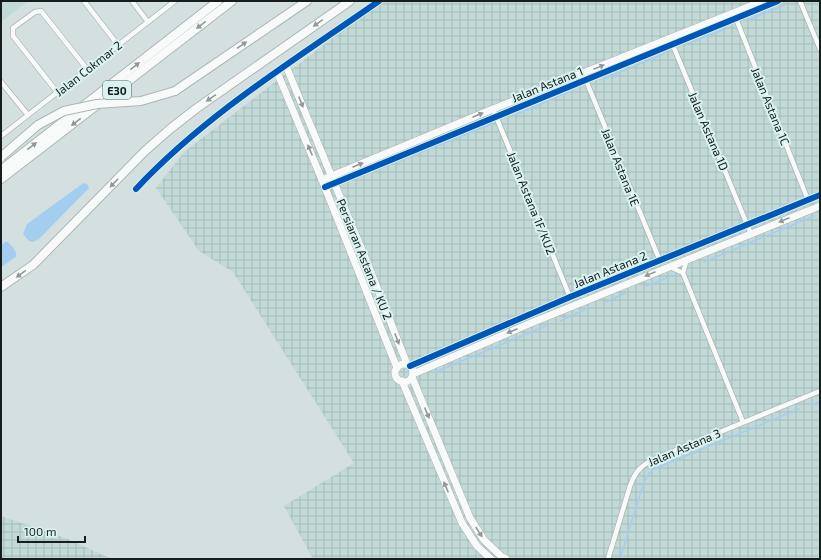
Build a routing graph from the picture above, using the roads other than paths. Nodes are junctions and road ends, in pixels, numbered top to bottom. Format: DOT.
graph roads {
  1 [pos="84,1"];
  2 [pos="132,1"];
  3 [pos="175,1"];
  4 [pos="218,1"];
  5 [pos="232,1"];
  6 [pos="307,1"];
  7 [pos="350,1"];
  8 [pos="380,1"];
  9 [pos="763,1"];
  10 [pos="778,1"];
  11 [pos="800,1"];
  12 [pos="735,16"];
  13 [pos="148,22"];
  14 [pos="671,41"];
  15 [pos="118,45"];
  16 [pos="820,49"];
  17 [pos="286,66"];
  18 [pos="87,69"];
  19 [pos="277,72"];
  20 [pos="584,76"];
  21 [pos="1,82"];
  22 [pos="57,92"];
  23 [pos="493,109"];
  24 [pos="28,115"];
  25 [pos="496,116"];
  26 [pos="1,136"];
  27 [pos="1,157"];
  28 [pos="1,170"];
  29 [pos="1,179"];
  30 [pos="333,180"];
  31 [pos="324,184"];
  32 [pos="136,189"];
  33 [pos="820,195"];
  34 [pos="808,200"];
  35 [pos="820,206"];
  36 [pos="747,224"];
  37 [pos="751,234"];
  38 [pos="687,260"];
  39 [pos="660,261"];
  40 [pos="670,267"];
  41 [pos="683,274"];
  42 [pos="1,287"];
  43 [pos="617,288"];
  44 [pos="570,297"];
  45 [pos="531,323"];
  46 [pos="408,365"];
  47 [pos="397,368"];
  48 [pos="412,376"];
  49 [pos="402,381"];
  50 [pos="820,391"];
  51 [pos="743,422"];
  52 [pos="492,559"];
  53 [pos="506,559"];
  54 [pos="608,559"];
  1 -- 15 [label="street"];
  2 -- 13 [label="street"];
  3 -- 13 [label="street, Jalan Cokmar 2"];
  28 -- 4 [label="highway, E30, one-way"];
  5 -- 29 [label="highway, E30, one-way"];
  27 -- 6 [label="highway, one-way, bridge"];
  7 -- 42 [label="highway, one-way"];
  8 -- 17 [label="street"];
  9 -- 12 [label="street, Jalan Astana 1"];
  10 -- 12 [label="street, Jalan Astana 1"];
  11 -- 16 [label="street"];
  12 -- 14 [label="street, Jalan Astana 1"];
  12 -- 34 [label="street, Jalan Astana 1C"];
  13 -- 15 [label="street, Jalan Cokmar 2"];
  14 -- 20 [label="street, Jalan Astana 1"];
  14 -- 36 [label="street, Jalan Astana 1D"];
  15 -- 18 [label="street, Jalan Cokmar 2"];
  17 -- 19 [label="street"];
  17 -- 30 [label="street, Persiaran Astana / KU 2, one-way"];
  18 -- 22 [label="street, Jalan Cokmar 2"];
  18 -- 22 [label="street"];
  31 -- 19 [label="street, Persiaran Astana / KU 2, one-way"];
  19 -- 32 [label="street"];
  20 -- 23 [label="street, Jalan Astana 1"];
  20 -- 25 [label="street, Jalan Astana 1"];
  20 -- 39 [label="street, Jalan Astana 1E"];
  21 -- 24 [label="street"];
  22 -- 24 [label="street, Jalan Cokmar 2"];
  23 -- 25 [label="street, Jalan Astana 1F/KU2"];
  30 -- 23 [label="street, Jalan Astana 1, one-way"];
  24 -- 26 [label="street, Jalan Cokmar 2"];
  25 -- 30 [label="street, Jalan Astana 1"];
  25 -- 44 [label="street, Jalan Astana 1F/KU2"];
  30 -- 31 [label="street, Jalan Astana 1"];
  30 -- 46 [label="street, Persiaran Astana / KU 2, one-way"];
  31 -- 47 [label="street, Persiaran Astana / KU 2"];
  33 -- 34 [label="street, Jalan Astana 2"];
  34 -- 36 [label="street, Jalan Astana 2"];
  35 -- 37 [label="street, Jalan Astana 2, one-way"];
  36 -- 37 [label="street, Jalan Astana 1D"];
  36 -- 39 [label="street, Jalan Astana 2"];
  37 -- 38 [label="street, Jalan Astana 2"];
  38 -- 40 [label="street, Jalan Astana 2"];
  38 -- 41 [label="street"];
  39 -- 44 [label="street, Jalan Astana 2"];
  40 -- 41 [label="street"];
  40 -- 43 [label="street, Jalan Astana 2, one-way"];
  41 -- 51 [label="street"];
  43 -- 44 [label="street"];
  43 -- 45 [label="street, Jalan Astana 2"];
  44 -- 45 [label="street"];
  44 -- 46 [label="street, Jalan Astana 2"];
  45 -- 48 [label="street, Jalan Astana 2, one-way"];
  46 -- 47 [label="street"];
  46 -- 48 [label="street"];
  47 -- 49 [label="street"];
  48 -- 49 [label="street"];
  48 -- 53 [label="street, one-way"];
  52 -- 49 [label="street, one-way"];
  50 -- 51 [label="street, Jalan Astana 3"];
  51 -- 54 [label="street, Jalan Astana 3"];
}
